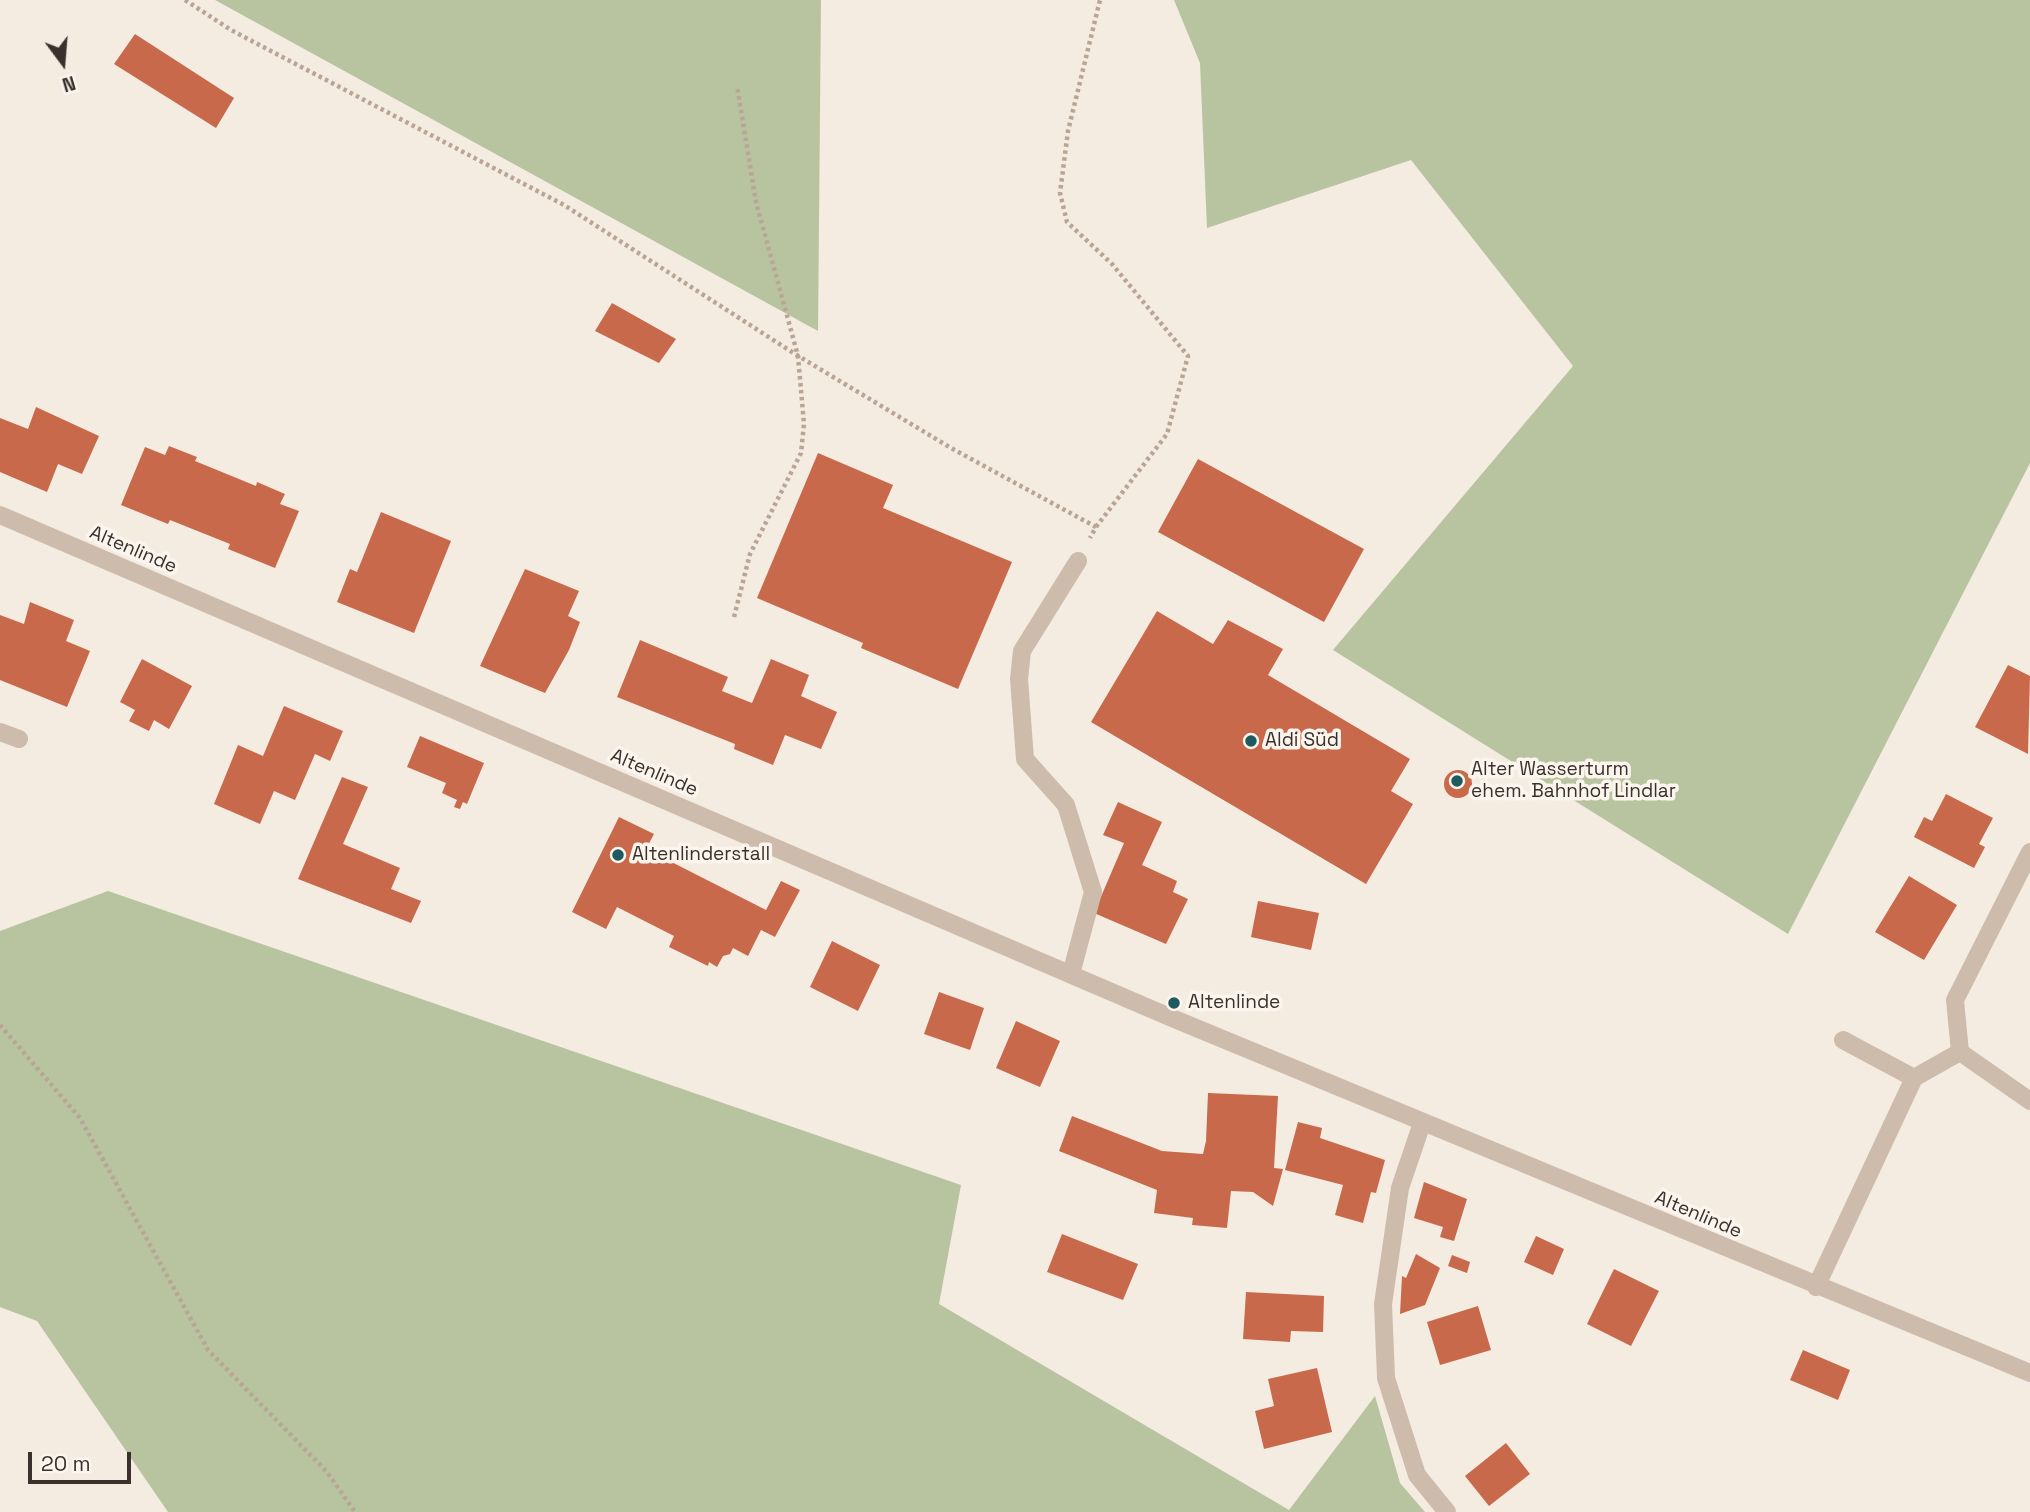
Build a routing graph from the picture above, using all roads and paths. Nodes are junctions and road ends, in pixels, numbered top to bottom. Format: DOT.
graph roads {
  1 [pos="185,0"];
  2 [pos="1100,0"];
  3 [pos="737,86"];
  4 [pos="798,356"];
  5 [pos="0,515"];
  6 [pos="1096,527"];
  7 [pos="1078,561"];
  8 [pos="734,617"];
  9 [pos="0,732"];
  10 [pos="19,739"];
  11 [pos="2030,852"];
  12 [pos="1071,974"];
  13 [pos="0,1025"];
  14 [pos="1843,1040"];
  15 [pos="1960,1052"];
  16 [pos="1914,1078"];
  17 [pos="2030,1101"];
  18 [pos="1422,1123"];
  19 [pos="1815,1287"];
  20 [pos="2030,1373"];
  21 [pos="355,1512"];
  22 [pos="1447,1512"];
  1 -- 4 [label="path"];
  2 -- 6 [label="path"];
  3 -- 4 [label="path"];
  4 -- 6 [label="path"];
  4 -- 8 [label="path"];
  5 -- 12 [label="street, Altenlinde"];
  6 -- 7 [label="path"];
  7 -- 12 [label="street"];
  9 -- 10 [label="street"];
  11 -- 15 [label="street"];
  12 -- 18 [label="street, Altenlinde"];
  13 -- 21 [label="path"];
  14 -- 16 [label="street"];
  15 -- 16 [label="street"];
  15 -- 17 [label="street"];
  16 -- 19 [label="street"];
  18 -- 19 [label="street, Altenlinde"];
  18 -- 22 [label="street"];
  19 -- 20 [label="street, Altenlinde"];
}
